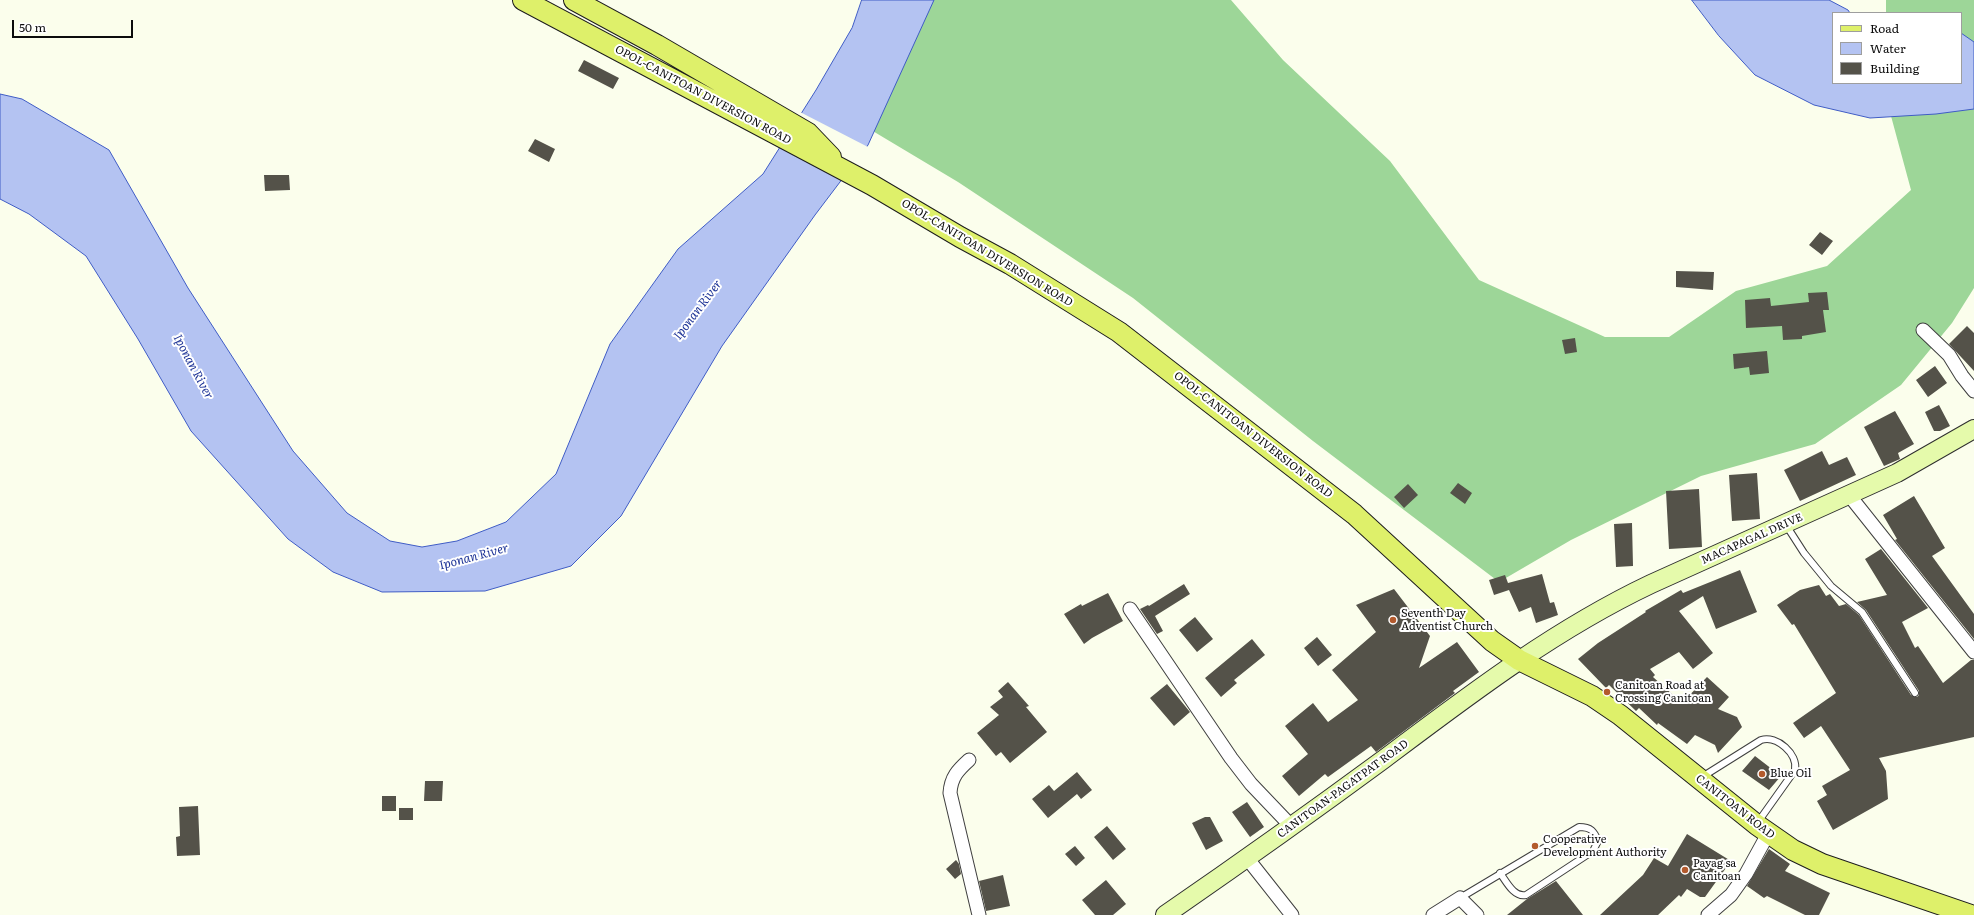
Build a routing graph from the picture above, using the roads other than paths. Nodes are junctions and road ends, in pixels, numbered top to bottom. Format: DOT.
graph roads {
  1 [pos="523,0"];
  2 [pos="574,0"];
  3 [pos="777,125"];
  4 [pos="842,169"];
  5 [pos="1923,330"];
  6 [pos="1974,391"];
  7 [pos="1974,429"];
  8 [pos="1849,495"];
  9 [pos="1785,524"];
  10 [pos="1130,608"];
  11 [pos="1974,652"];
  12 [pos="1525,656"];
  13 [pos="1914,692"];
  14 [pos="969,760"];
  15 [pos="1699,779"];
  16 [pos="1292,827"];
  17 [pos="1762,829"];
  18 [pos="1247,858"];
  19 [pos="1500,873"];
  20 [pos="1460,898"];
  21 [pos="979,915"];
  22 [pos="1165,915"];
  23 [pos="1292,915"];
  24 [pos="1433,915"];
  25 [pos="1477,915"];
  26 [pos="1708,915"];
  27 [pos="1971,915"];
  1 -- 3 [label="main road, OPOL-CANITOAN DIVERSION ROAD"];
  2 -- 3 [label="main road, OPOL-CANITOAN DIVERSION ROAD"];
  3 -- 4 [label="main road, OPOL-CANITOAN DIVERSION ROAD"];
  3 -- 4 [label="main road, OPOL-CANITOAN DIVERSION ROAD"];
  4 -- 12 [label="main road, OPOL-CANITOAN DIVERSION ROAD"];
  5 -- 6 [label="street"];
  7 -- 8 [label="main road, MACAPAGAL DRIVE"];
  8 -- 9 [label="main road, MACAPAGAL DRIVE"];
  8 -- 11 [label="street"];
  9 -- 12 [label="main road, MACAPAGAL DRIVE"];
  9 -- 13 [label="lane"];
  10 -- 16 [label="street"];
  12 -- 15 [label="main road, CANITOAN ROAD"];
  12 -- 16 [label="main road, CANITOAN-PAGATPAT ROAD"];
  14 -- 21 [label="street"];
  15 -- 17 [label="main road, CANITOAN ROAD"];
  15 -- 17 [label="lane"];
  16 -- 18 [label="main road, CANITOAN-PAGATPAT ROAD"];
  17 -- 26 [label="street"];
  17 -- 27 [label="main road, CANITOAN ROAD"];
  18 -- 22 [label="main road, CANITOAN-PAGATPAT ROAD"];
  18 -- 23 [label="street"];
  19 -- 19 [label="lane"];
  19 -- 20 [label="lane"];
  20 -- 24 [label="street"];
  20 -- 25 [label="street"];
}
